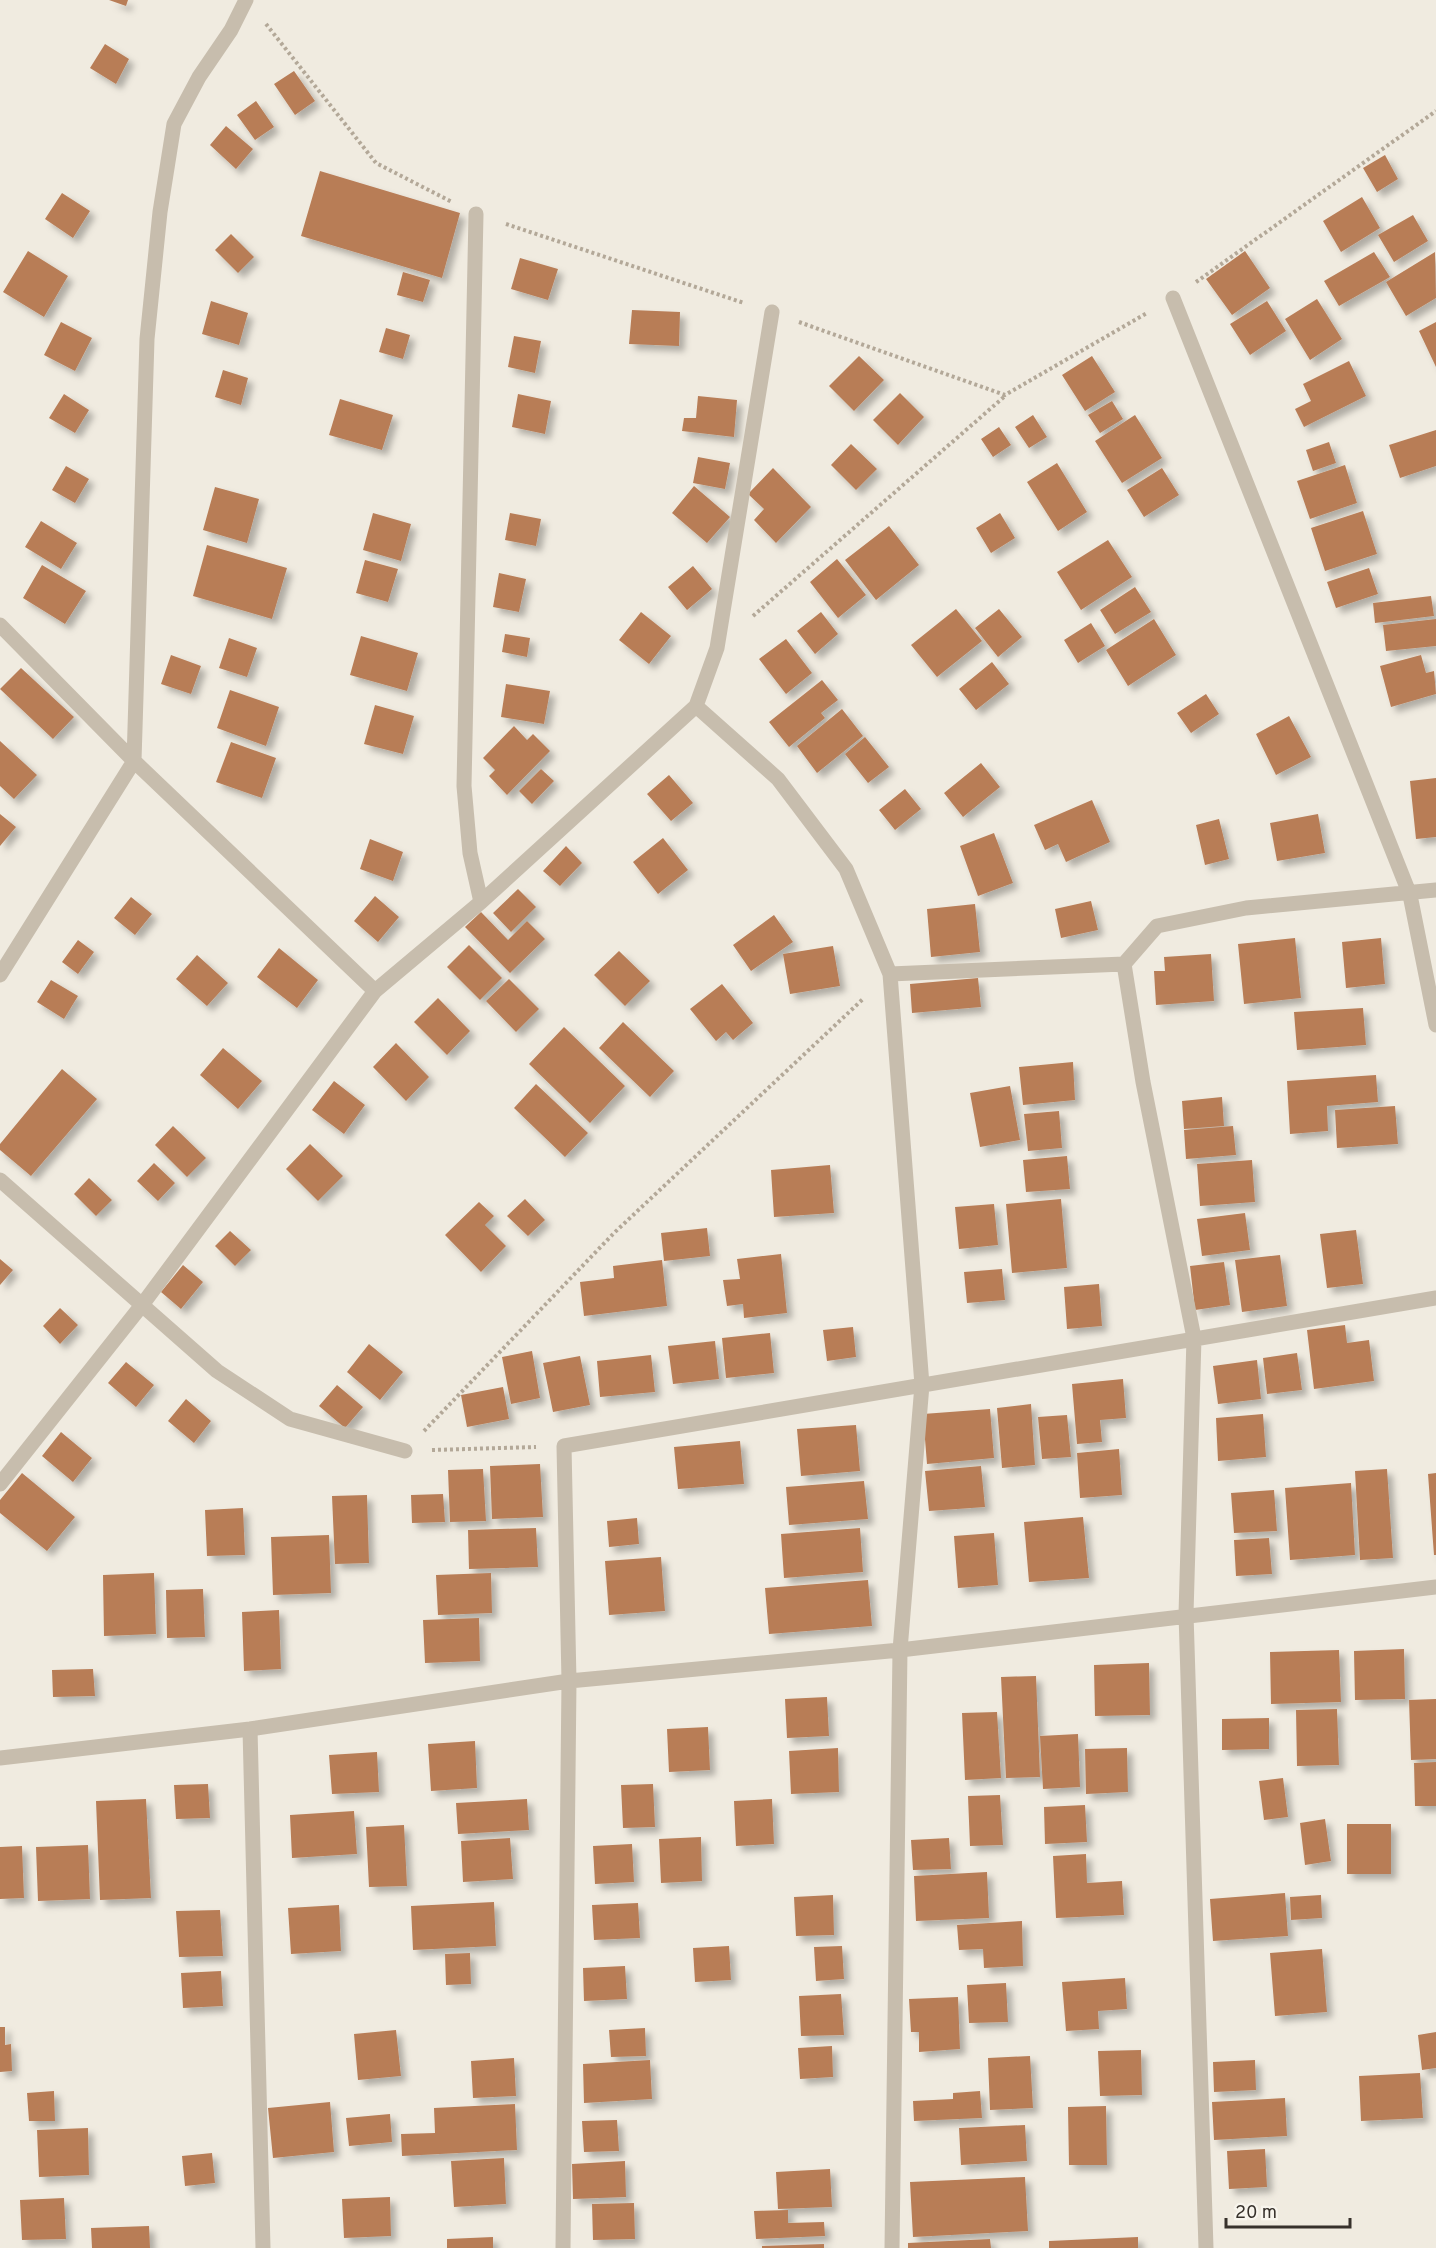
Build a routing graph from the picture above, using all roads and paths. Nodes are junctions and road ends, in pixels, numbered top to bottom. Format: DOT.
graph roads {
  1 [pos="246,0"];
  2 [pos="261,18"];
  3 [pos="1436,111"];
  4 [pos="476,214"];
  5 [pos="1173,298"];
  6 [pos="772,312"];
  7 [pos="1005,395"];
  8 [pos="0,625"];
  9 [pos="717,648"];
  10 [pos="696,706"];
  11 [pos="134,761"];
  12 [pos="1436,890"];
  13 [pos="1410,895"];
  14 [pos="481,902"];
  15 [pos="1124,964"];
  16 [pos="890,974"];
  17 [pos="0,975"];
  18 [pos="375,991"];
  19 [pos="1436,1025"];
  20 [pos="0,1180"];
  21 [pos="1436,1298"];
  22 [pos="142,1305"];
  23 [pos="1194,1338"];
  24 [pos="922,1385"];
  25 [pos="564,1446"];
  26 [pos="405,1451"];
  27 [pos="0,1484"];
  28 [pos="1436,1587"];
  29 [pos="1186,1614"];
  30 [pos="900,1650"];
  31 [pos="569,1681"];
  32 [pos="250,1729"];
  33 [pos="0,1758"];
  34 [pos="263,2248"];
  35 [pos="563,2248"];
  36 [pos="892,2248"];
  37 [pos="1206,2248"];
  1 -- 11 [label="street"];
  2 -- 4 [label="path"];
  3 -- 5 [label="path"];
  4 -- 6 [label="path"];
  4 -- 14 [label="street"];
  5 -- 7 [label="path"];
  5 -- 13 [label="street"];
  6 -- 7 [label="path"];
  6 -- 9 [label="street"];
  7 -- 9 [label="path"];
  8 -- 11 [label="street"];
  9 -- 10 [label="street"];
  10 -- 14 [label="street"];
  10 -- 16 [label="street"];
  11 -- 17 [label="street"];
  11 -- 18 [label="street"];
  12 -- 13 [label="street"];
  13 -- 15 [label="street"];
  13 -- 19 [label="street"];
  14 -- 18 [label="street"];
  15 -- 16 [label="street"];
  15 -- 23 [label="street"];
  16 -- 24 [label="street"];
  16 -- 26 [label="path"];
  18 -- 22 [label="street"];
  20 -- 22 [label="street"];
  21 -- 23 [label="street"];
  22 -- 26 [label="street"];
  22 -- 27 [label="street"];
  23 -- 24 [label="street"];
  23 -- 29 [label="street"];
  24 -- 25 [label="street"];
  24 -- 30 [label="street"];
  25 -- 26 [label="path"];
  25 -- 31 [label="street"];
  28 -- 29 [label="street"];
  29 -- 30 [label="street"];
  29 -- 37 [label="street"];
  30 -- 31 [label="street"];
  30 -- 36 [label="street"];
  31 -- 32 [label="street"];
  31 -- 35 [label="street"];
  32 -- 33 [label="street"];
  32 -- 34 [label="street"];
}
